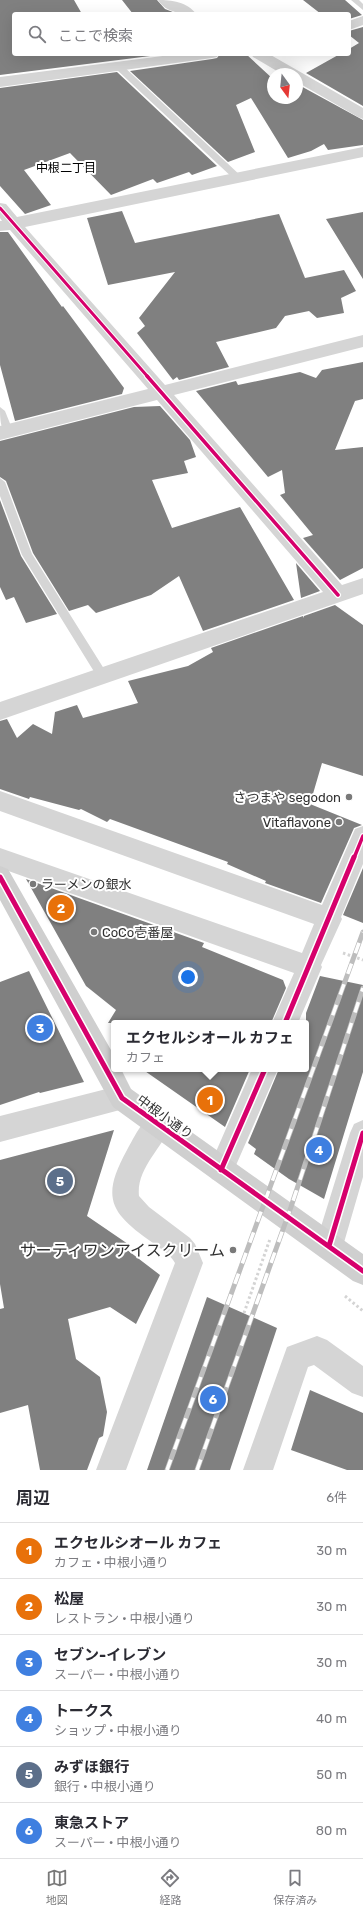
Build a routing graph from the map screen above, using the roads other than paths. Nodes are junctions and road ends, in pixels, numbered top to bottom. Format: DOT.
graph roads {
  1 [pos="165,0"];
  2 [pos="355,0"];
  3 [pos="363,8"];
  4 [pos="186,12"];
  5 [pos="363,20"];
  6 [pos="351,25"];
  7 [pos="198,56"];
  8 [pos="262,56"];
  9 [pos="120,67"];
  10 [pos="282,68"];
  11 [pos="303,79"];
  12 [pos="0,82"];
  13 [pos="363,114"];
  14 [pos="363,152"];
  15 [pos="238,178"];
  16 [pos="0,208"];
  17 [pos="7,225"];
  18 [pos="363,341"];
  19 [pos="161,392"];
  20 [pos="0,411"];
  21 [pos="4,432"];
  22 [pos="0,482"];
  23 [pos="363,586"];
  24 [pos="338,596"];
  25 [pos="102,675"];
  26 [pos="0,711"];
  27 [pos="0,801"];
  28 [pos="363,836"];
  29 [pos="0,858"];
  30 [pos="0,877"];
  31 [pos="327,925"];
  32 [pos="312,961"];
  33 [pos="286,1020"];
  34 [pos="264,1072"];
  35 [pos="122,1098"];
  36 [pos="159,1124"];
  37 [pos="0,1129"];
  38 [pos="363,1133"];
  39 [pos="221,1170"];
  40 [pos="329,1246"];
  41 [pos="363,1271"];
  42 [pos="363,1381"];
  43 [pos="111,1470"];
  44 [pos="258,1470"];
  1 -- 4 [label="street"];
  2 -- 3 [label="lane"];
  5 -- 6 [label="street"];
  7 -- 9 [label="street"];
  8 -- 10 [label="street"];
  9 -- 12 [label="street"];
  9 -- 15 [label="lane"];
  11 -- 13 [label="street"];
  14 -- 15 [label="street"];
  15 -- 17 [label="street"];
  16 -- 17 [label="street"];
  17 -- 19 [label="street"];
  18 -- 19 [label="street"];
  19 -- 21 [label="street"];
  19 -- 24 [label="street"];
  20 -- 21 [label="lane"];
  22 -- 25 [label="lane"];
  23 -- 24 [label="street"];
  24 -- 25 [label="street"];
  25 -- 26 [label="street"];
  27 -- 31 [label="street"];
  28 -- 31 [label="street"];
  29 -- 32 [label="street"];
  30 -- 35 [label="street, 中根小通り"];
  31 -- 32 [label="street"];
  32 -- 33 [label="street"];
  34 -- 39 [label="street"];
  35 -- 36 [label="street, 中根小通り"];
  35 -- 37 [label="street"];
  36 -- 39 [label="street, 中根小通り"];
  36 -- 43 [label="street"];
  38 -- 40 [label="street"];
  39 -- 40 [label="street, 中根小通り"];
  40 -- 41 [label="street, 中根小通り"];
  42 -- 44 [label="street"];
}
